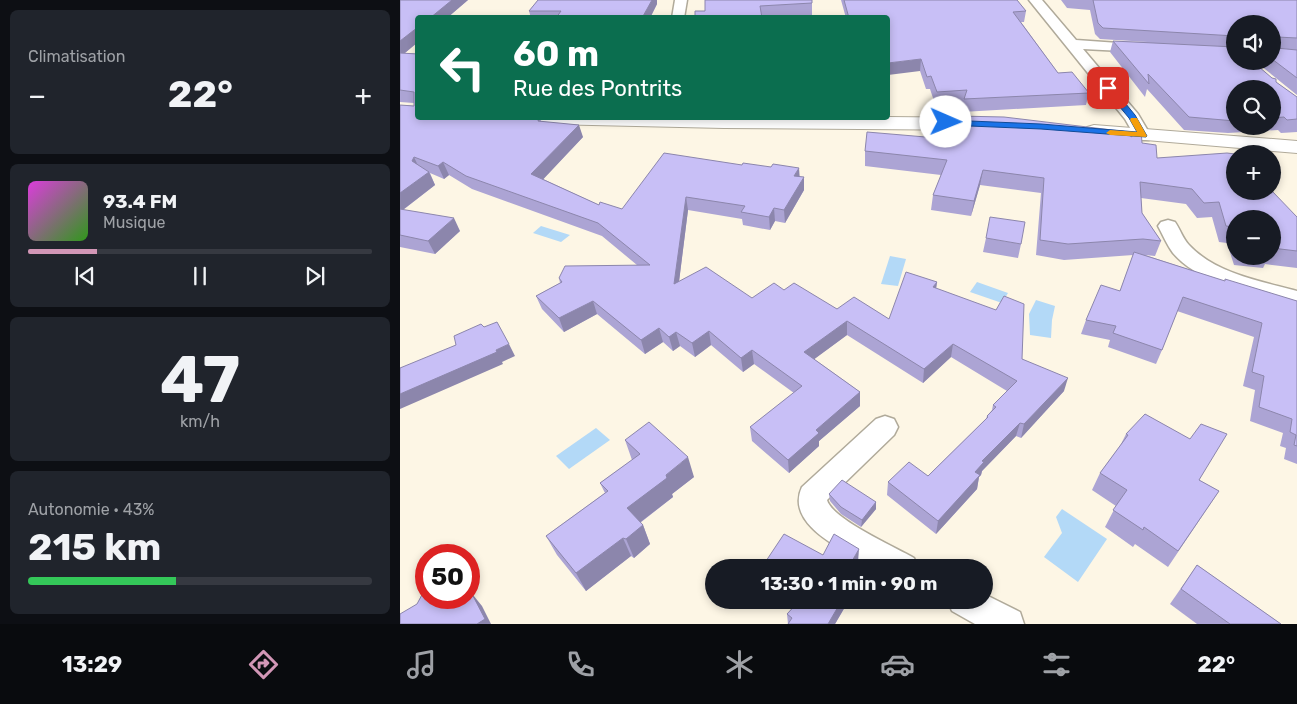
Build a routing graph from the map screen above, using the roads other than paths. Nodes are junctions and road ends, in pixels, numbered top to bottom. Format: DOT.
graph roads {
  1 [pos="681,0"];
  2 [pos="1035,0"];
  3 [pos="678,15"];
  4 [pos="1072,44"];
  5 [pos="1156,48"];
  6 [pos="658,120"];
  7 [pos="1014,125"];
  8 [pos="1078,130"];
  9 [pos="1143,136"];
  10 [pos="1297,148"];
  11 [pos="1168,226"];
  12 [pos="1297,298"];
  13 [pos="884,427"];
  14 [pos="887,559"];
  15 [pos="980,609"];
  16 [pos="1008,624"];
  1 -- 3 [label="street"];
  2 -- 4 [label="street"];
  4 -- 5 [label="street"];
  4 -- 9 [label="street"];
  6 -- 7 [label="main road"];
  8 -- 9 [label="main road"];
  9 -- 10 [label="main road"];
  11 -- 12 [label="street"];
  13 -- 14 [label="street"];
  15 -- 16 [label="street"];
}
